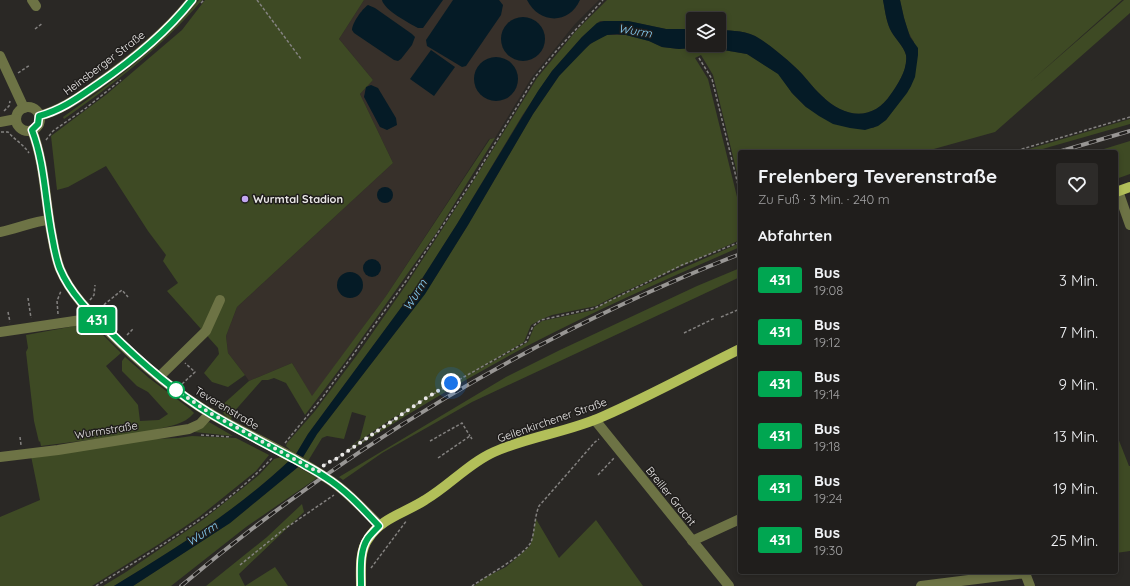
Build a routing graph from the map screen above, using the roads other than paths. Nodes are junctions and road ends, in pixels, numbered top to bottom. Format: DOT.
graph roads {
  1 [pos="192,0"];
  2 [pos="0,56"];
  3 [pos="24,108"];
  4 [pos="39,116"];
  5 [pos="16,119"];
  6 [pos="0,122"];
  7 [pos="32,130"];
  8 [pos="1130,187"];
  9 [pos="1118,192"];
  10 [pos="1118,195"];
  11 [pos="49,220"];
  12 [pos="1130,225"];
  13 [pos="0,232"];
  14 [pos="220,300"];
  15 [pos="92,315"];
  16 [pos="0,332"];
  17 [pos="738,350"];
  18 [pos="159,376"];
  19 [pos="210,413"];
  20 [pos="594,420"];
  21 [pos="0,457"];
  22 [pos="738,520"];
  23 [pos="379,526"];
  24 [pos="692,540"];
  25 [pos="1017,574"];
  26 [pos="1025,574"];
  27 [pos="361,586"];
  28 [pos="729,586"];
  29 [pos="921,586"];
  30 [pos="1030,586"];
  1 -- 4 [label="street, Heinsberger Straße"];
  2 -- 3 [label="street"];
  3 -- 4 [label="street"];
  3 -- 5 [label="street"];
  4 -- 7 [label="street"];
  5 -- 6 [label="street"];
  5 -- 7 [label="street"];
  7 -- 11 [label="street, Teverenstraße"];
  8 -- 9 [label="main road"];
  10 -- 12 [label="street"];
  11 -- 13 [label="street"];
  11 -- 15 [label="street, Teverenstraße"];
  14 -- 18 [label="street"];
  15 -- 16 [label="street"];
  15 -- 18 [label="street, Teverenstraße"];
  17 -- 20 [label="main road, Geilenkirchener Straße"];
  18 -- 19 [label="street, Teverenstraße"];
  19 -- 21 [label="street, Wurmstraße"];
  19 -- 23 [label="street, Teverenstraße"];
  20 -- 23 [label="main road, Geilenkirchener Straße"];
  20 -- 24 [label="street, Breiller Gracht"];
  22 -- 24 [label="street"];
  23 -- 27 [label="main road, Geilenkirchener Straße"];
  24 -- 28 [label="street, Breiller Gracht"];
  25 -- 29 [label="street"];
  26 -- 30 [label="street"];
}
